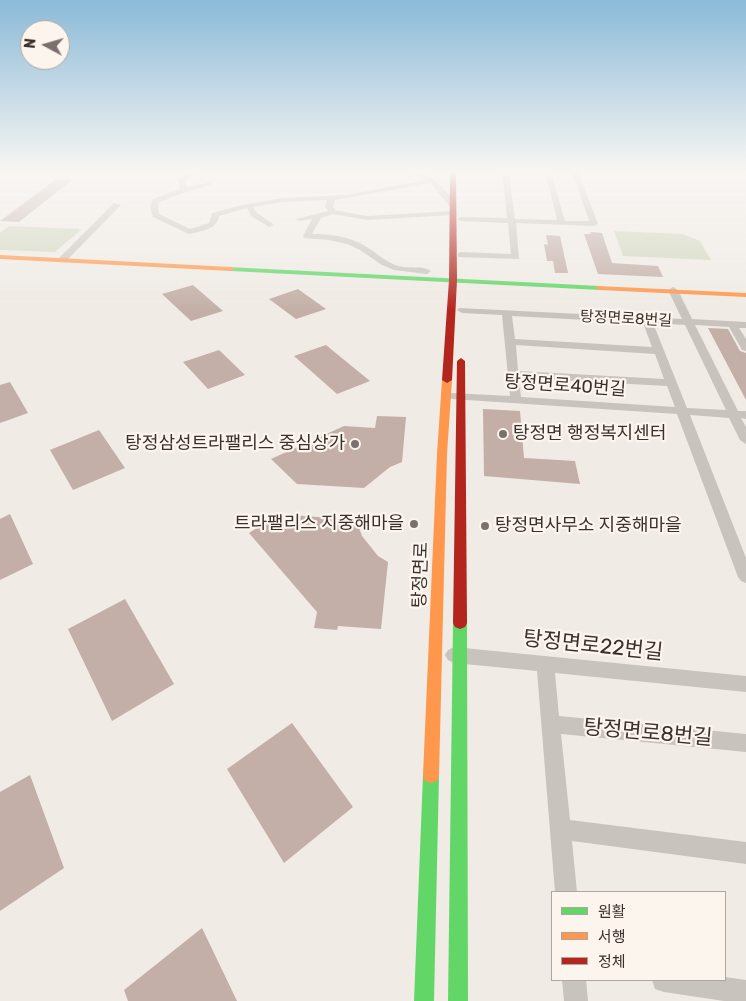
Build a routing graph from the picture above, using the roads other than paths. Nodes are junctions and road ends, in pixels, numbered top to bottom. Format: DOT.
graph roads {
  1 [pos="104,218"];
  2 [pos="161,218"];
  3 [pos="215,218"];
  4 [pos="259,218"];
  5 [pos="308,218"];
  6 [pos="317,218"];
  7 [pos="457,218"];
  8 [pos="458,218"];
  9 [pos="496,218"];
  10 [pos="512,218"];
  11 [pos="561,218"];
  12 [pos="592,218"];
  13 [pos="300,219"];
  14 [pos="512,221"];
  15 [pos="562,223"];
  16 [pos="269,225"];
  17 [pos="461,255"];
  18 [pos="0,256"];
  19 [pos="62,260"];
  20 [pos="427,271"];
  21 [pos="457,281"];
  22 [pos="673,290"];
  23 [pos="746,295"];
  24 [pos="462,310"];
  25 [pos="507,313"];
  26 [pos="647,320"];
  27 [pos="688,322"];
  28 [pos="732,324"];
  29 [pos="746,325"];
  30 [pos="510,342"];
  31 [pos="746,348"];
  32 [pos="659,351"];
  33 [pos="513,374"];
  34 [pos="672,384"];
  35 [pos="446,396"];
  36 [pos="460,396"];
  37 [pos="516,400"];
  38 [pos="682,411"];
  39 [pos="733,414"];
  40 [pos="746,415"];
  41 [pos="746,440"];
  42 [pos="746,576"];
  43 [pos="436,653"];
  44 [pos="458,655"];
  45 [pos="545,664"];
  46 [pos="746,684"];
  47 [pos="551,724"];
  48 [pos="746,742"];
  49 [pos="560,829"];
  50 [pos="746,853"];
  51 [pos="566,891"];
  52 [pos="574,981"];
  53 [pos="671,981"];
  54 [pos="746,992"];
  55 [pos="424,1001"];
  56 [pos="458,1001"];
  57 [pos="576,1001"];
  1 -- 19 [label="street"];
  2 -- 3 [label="street"];
  4 -- 16 [label="street"];
  5 -- 13 [label="street"];
  6 -- 20 [label="street"];
  7 -- 21 [label="main road, 탕정면로"];
  8 -- 17 [label="main road, 탕정면로"];
  9 -- 14 [label="street"];
  10 -- 14 [label="street"];
  11 -- 15 [label="street"];
  12 -- 15 [label="street"];
  14 -- 15 [label="street"];
  14 -- 17 [label="street"];
  17 -- 21 [label="main road, 탕정면로"];
  18 -- 19 [label="main road"];
  19 -- 21 [label="main road"];
  21 -- 22 [label="main road"];
  21 -- 24 [label="main road, 탕정면로"];
  21 -- 35 [label="main road, 탕정면로"];
  22 -- 23 [label="main road"];
  22 -- 27 [label="street"];
  24 -- 25 [label="street, 탕정면로8번길"];
  24 -- 36 [label="main road, 탕정면로"];
  25 -- 26 [label="street, 탕정면로8번길"];
  25 -- 30 [label="street"];
  26 -- 27 [label="street, 탕정면로8번길"];
  26 -- 32 [label="street"];
  27 -- 28 [label="street, 탕정면로8번길"];
  27 -- 39 [label="street"];
  28 -- 29 [label="street, 탕정면로8번길"];
  28 -- 31 [label="street"];
  30 -- 32 [label="street, 탕정면로8번길"];
  30 -- 33 [label="street"];
  32 -- 34 [label="street"];
  33 -- 34 [label="street"];
  33 -- 37 [label="street"];
  34 -- 38 [label="street"];
  35 -- 36 [label="street, 탕정면로40번길"];
  35 -- 43 [label="main road, 탕정면로"];
  36 -- 37 [label="street, 탕정면로40번길"];
  36 -- 44 [label="main road, 탕정면로"];
  37 -- 38 [label="street, 탕정면로40번길"];
  38 -- 39 [label="street, 탕정면로40번길"];
  38 -- 42 [label="street"];
  39 -- 40 [label="street, 탕정면로40번길"];
  39 -- 41 [label="street"];
  43 -- 44 [label="street, 탕정면로22번길"];
  43 -- 55 [label="main road, 탕정면로"];
  44 -- 45 [label="street, 탕정면로22번길"];
  44 -- 56 [label="main road, 탕정면로"];
  45 -- 46 [label="street, 탕정면로22번길"];
  45 -- 47 [label="street"];
  47 -- 48 [label="street, 탕정면로8번길"];
  47 -- 49 [label="street"];
  49 -- 50 [label="street"];
  49 -- 51 [label="street"];
  52 -- 57 [label="street"];
  53 -- 54 [label="street"];
}
